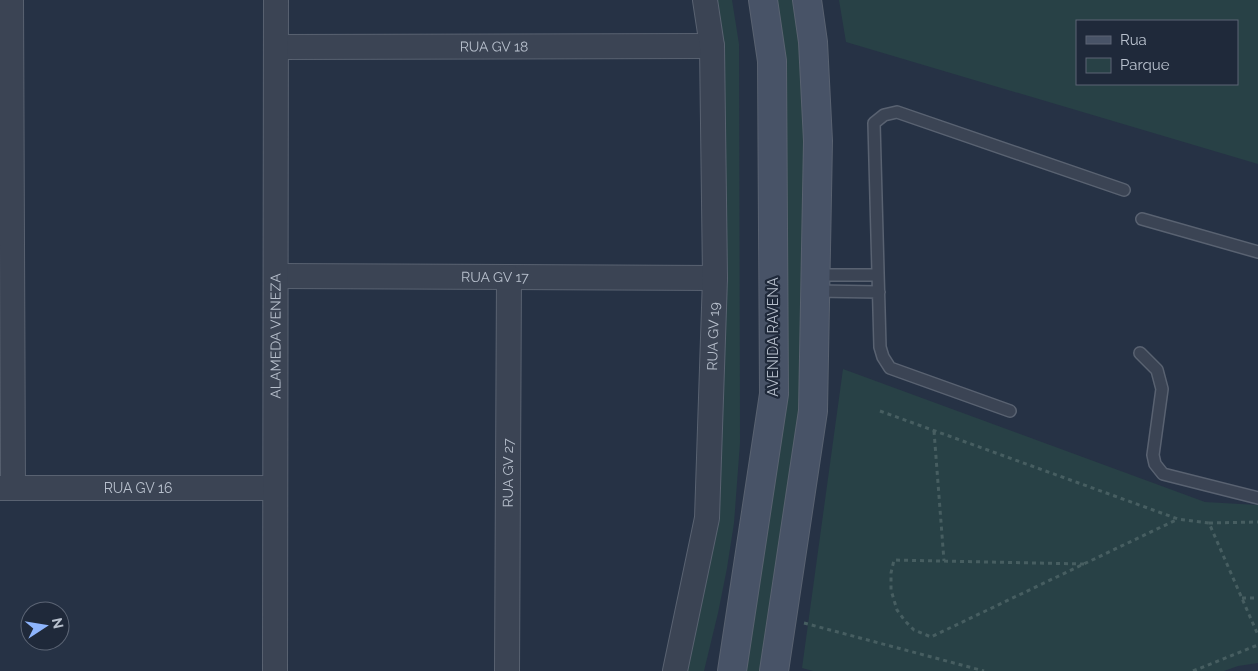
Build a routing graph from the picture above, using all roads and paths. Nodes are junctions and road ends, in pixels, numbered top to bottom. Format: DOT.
graph roads {
  1 [pos="11,0"];
  2 [pos="276,0"];
  3 [pos="705,0"];
  4 [pos="763,0"];
  5 [pos="807,0"];
  6 [pos="712,46"];
  7 [pos="276,47"];
  8 [pos="1124,190"];
  9 [pos="1142,219"];
  10 [pos="1258,252"];
  11 [pos="878,275"];
  12 [pos="276,276"];
  13 [pos="509,277"];
  14 [pos="715,278"];
  15 [pos="815,283"];
  16 [pos="879,292"];
  17 [pos="1140,353"];
  18 [pos="880,411"];
  19 [pos="1010,411"];
  20 [pos="934,431"];
  21 [pos="6,488"];
  22 [pos="275,488"];
  23 [pos="1258,498"];
  24 [pos="1178,519"];
  25 [pos="1258,522"];
  26 [pos="1209,523"];
  27 [pos="944,561"];
  28 [pos="1084,564"];
  29 [pos="1242,598"];
  30 [pos="1258,598"];
  31 [pos="782,617"];
  32 [pos="1258,635"];
  33 [pos="1258,645"];
  34 [pos="275,671"];
  35 [pos="507,671"];
  36 [pos="675,671"];
  37 [pos="732,671"];
  38 [pos="774,671"];
  39 [pos="984,671"];
  40 [pos="1194,671"];
  1 -- 21 [label="street"];
  2 -- 7 [label="street, ALAMEDA VENEZA"];
  3 -- 6 [label="street, RUA GV 19"];
  4 -- 37 [label="main road, AVENIDA RAVENA"];
  5 -- 15 [label="main road"];
  6 -- 7 [label="street, RUA GV 18"];
  6 -- 14 [label="street, RUA GV 19"];
  7 -- 12 [label="street, ALAMEDA VENEZA"];
  8 -- 11 [label="lane"];
  9 -- 10 [label="lane"];
  11 -- 15 [label="lane"];
  11 -- 16 [label="lane"];
  12 -- 13 [label="street, RUA GV 17"];
  12 -- 22 [label="street, ALAMEDA VENEZA"];
  13 -- 14 [label="street, RUA GV 17"];
  13 -- 35 [label="street, RUA GV 27"];
  14 -- 36 [label="street, RUA GV 19"];
  15 -- 16 [label="lane"];
  15 -- 31 [label="main road"];
  16 -- 19 [label="lane"];
  17 -- 23 [label="lane"];
  18 -- 20 [label="path"];
  20 -- 24 [label="path"];
  20 -- 27 [label="path"];
  21 -- 22 [label="street, RUA GV 16"];
  22 -- 34 [label="street, ALAMEDA VENEZA"];
  24 -- 26 [label="path"];
  24 -- 28 [label="path"];
  25 -- 26 [label="path"];
  26 -- 29 [label="path"];
  27 -- 28 [label="path"];
  27 -- 28 [label="path"];
  29 -- 30 [label="path"];
  29 -- 32 [label="path"];
  31 -- 38 [label="main road"];
  31 -- 39 [label="path"];
  33 -- 40 [label="path"];
}
